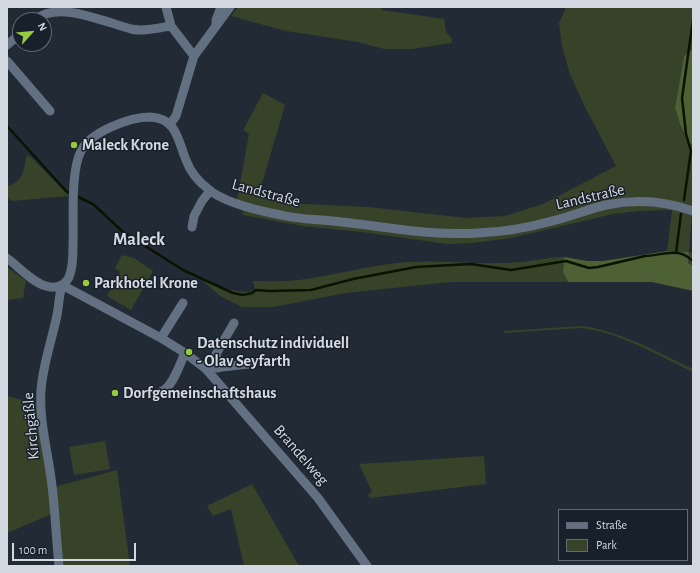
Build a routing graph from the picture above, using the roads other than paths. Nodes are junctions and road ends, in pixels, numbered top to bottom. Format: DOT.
graph roads {
  1 [pos="166,7"];
  2 [pos="221,7"];
  3 [pos="230,7"];
  4 [pos="43,12"];
  5 [pos="171,26"];
  6 [pos="216,27"];
  7 [pos="194,56"];
  8 [pos="7,60"];
  9 [pos="50,111"];
  10 [pos="170,124"];
  11 [pos="210,191"];
  12 [pos="693,211"];
  13 [pos="192,227"];
  14 [pos="7,258"];
  15 [pos="62,285"];
  16 [pos="183,303"];
  17 [pos="234,323"];
  18 [pos="161,338"];
  19 [pos="184,353"];
  20 [pos="249,364"];
  21 [pos="218,368"];
  22 [pos="206,369"];
  23 [pos="162,391"];
  24 [pos="59,566"];
  25 [pos="367,566"];
  1 -- 5 [label="street"];
  2 -- 6 [label="street"];
  3 -- 6 [label="street"];
  4 -- 5 [label="street"];
  5 -- 7 [label="street"];
  6 -- 7 [label="street"];
  7 -- 10 [label="street"];
  8 -- 9 [label="street"];
  10 -- 11 [label="street, Landstraße"];
  10 -- 15 [label="street"];
  11 -- 12 [label="street, Landstraße"];
  11 -- 13 [label="street"];
  14 -- 15 [label="street"];
  15 -- 18 [label="street, Brandelweg"];
  15 -- 24 [label="street, Kirchgäßle"];
  16 -- 18 [label="street"];
  17 -- 21 [label="street"];
  18 -- 19 [label="street, Brandelweg"];
  19 -- 22 [label="street, Brandelweg"];
  19 -- 23 [label="street"];
  20 -- 21 [label="street"];
  21 -- 22 [label="street"];
  22 -- 25 [label="street, Brandelweg"];
}
